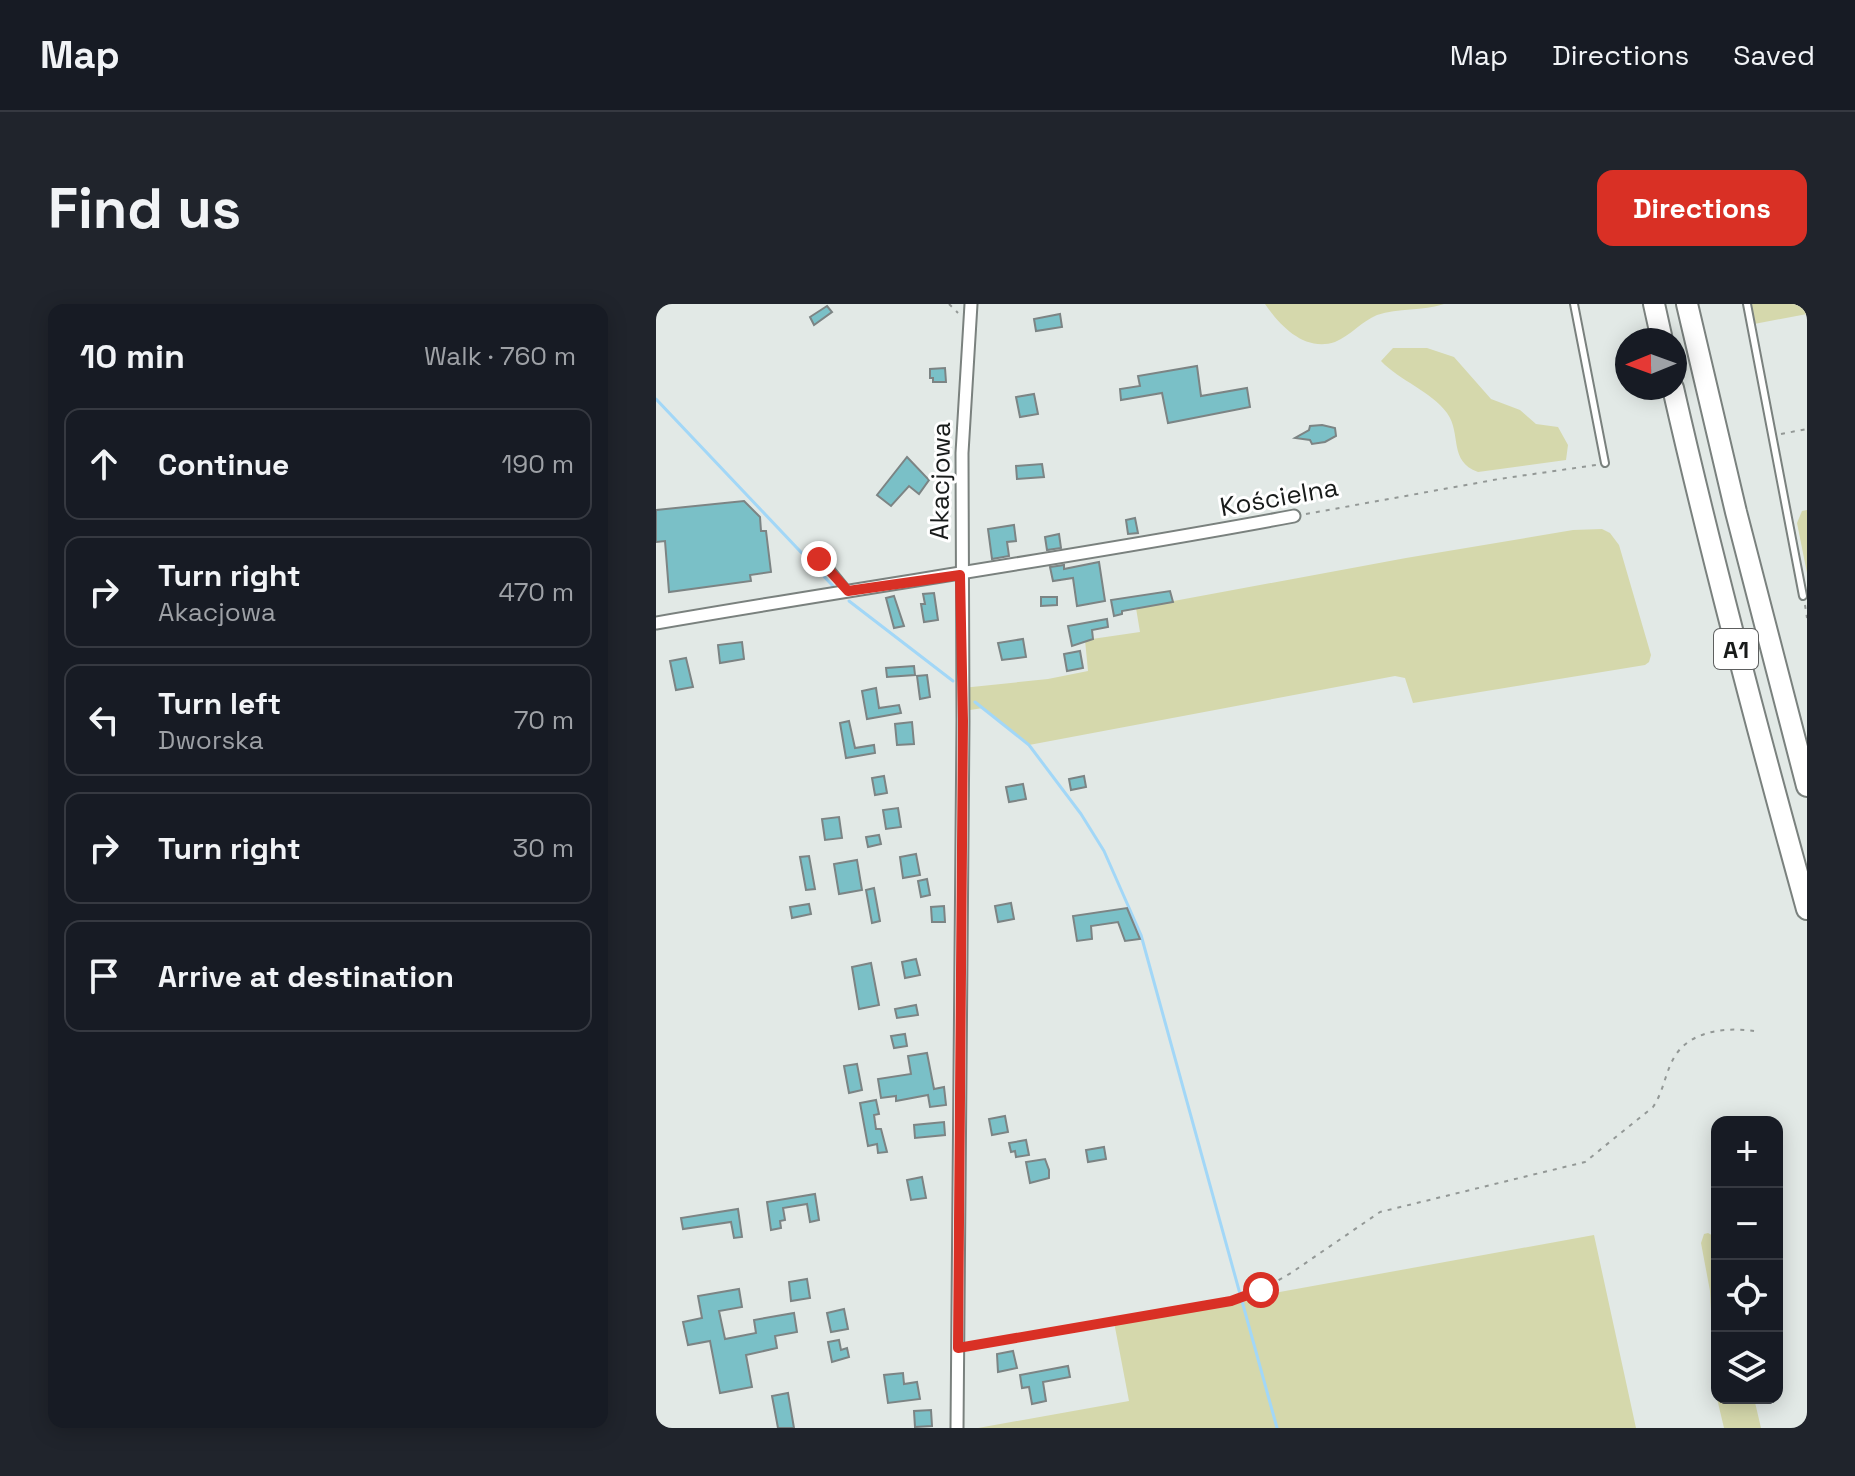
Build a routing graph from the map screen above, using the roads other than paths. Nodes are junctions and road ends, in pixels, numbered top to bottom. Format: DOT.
graph roads {
  1 [pos="971,304"];
  2 [pos="1574,304"];
  3 [pos="1654,304"];
  4 [pos="1687,304"];
  5 [pos="1747,304"];
  6 [pos="1659,328"];
  7 [pos="1676,400"];
  8 [pos="1605,463"];
  9 [pos="1294,516"];
  10 [pos="818,554"];
  11 [pos="960,575"];
  12 [pos="848,591"];
  13 [pos="1803,596"];
  14 [pos="656,623"];
  15 [pos="1807,786"];
  16 [pos="1807,909"];
  17 [pos="957,1428"];
  1 -- 11 [label="street, Akacjowa"];
  2 -- 8 [label="lane"];
  3 -- 6 [label="highway"];
  4 -- 15 [label="highway, A1"];
  5 -- 13 [label="lane"];
  7 -- 16 [label="highway, A1"];
  9 -- 11 [label="street, Kościelna"];
  10 -- 12 [label="lane"];
  11 -- 12 [label="street, Kościelna"];
  11 -- 17 [label="street, Akacjowa"];
  12 -- 14 [label="street, Kościelna"];
}
